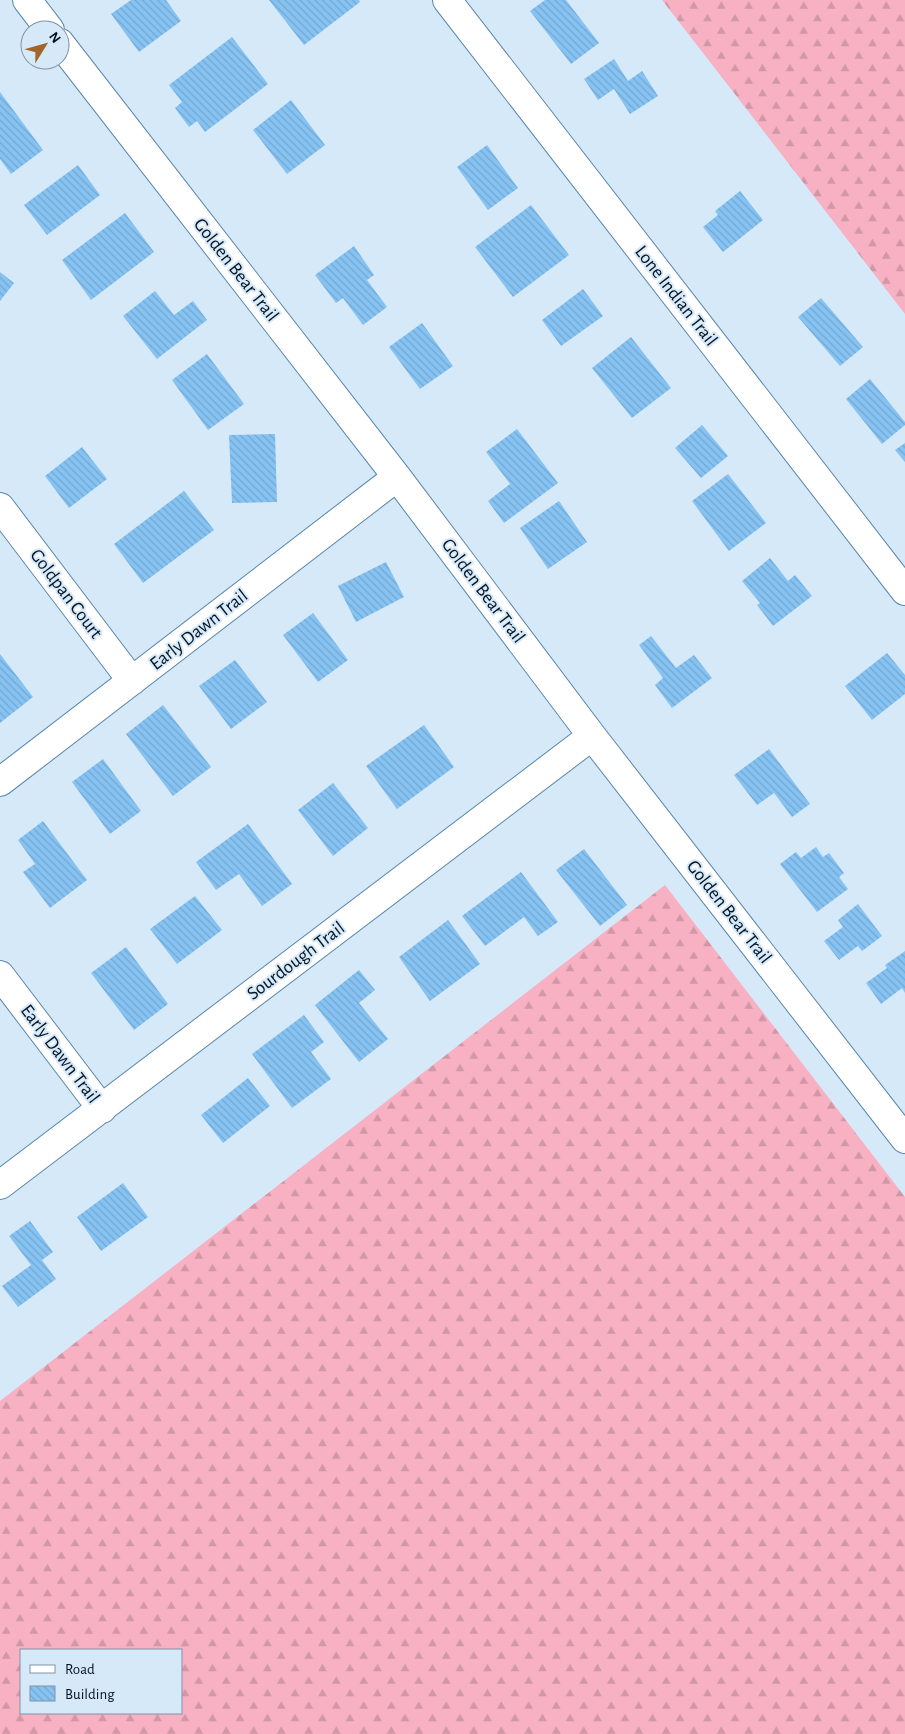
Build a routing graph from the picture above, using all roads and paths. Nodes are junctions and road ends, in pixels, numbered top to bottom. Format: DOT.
graph roads {
  1 [pos="27,0"];
  2 [pos="447,0"];
  3 [pos="42,20"];
  4 [pos="70,56"];
  5 [pos="397,477"];
  6 [pos="0,507"];
  7 [pos="905,591"];
  8 [pos="132,681"];
  9 [pos="592,736"];
  10 [pos="0,782"];
  11 [pos="0,975"];
  12 [pos="102,1109"];
  13 [pos="905,1139"];
  14 [pos="0,1186"];
  1 -- 3 [label="street"];
  2 -- 7 [label="street, Lone Indian Trail"];
  4 -- 5 [label="street, Golden Bear Trail"];
  5 -- 8 [label="street, Early Dawn Trail"];
  5 -- 9 [label="street, Golden Bear Trail"];
  6 -- 8 [label="street, Goldpan Court"];
  8 -- 10 [label="street, Early Dawn Trail"];
  9 -- 12 [label="street, Sourdough Trail"];
  9 -- 13 [label="street, Golden Bear Trail"];
  11 -- 12 [label="street, Early Dawn Trail"];
  12 -- 14 [label="street, Sourdough Trail"];
}
